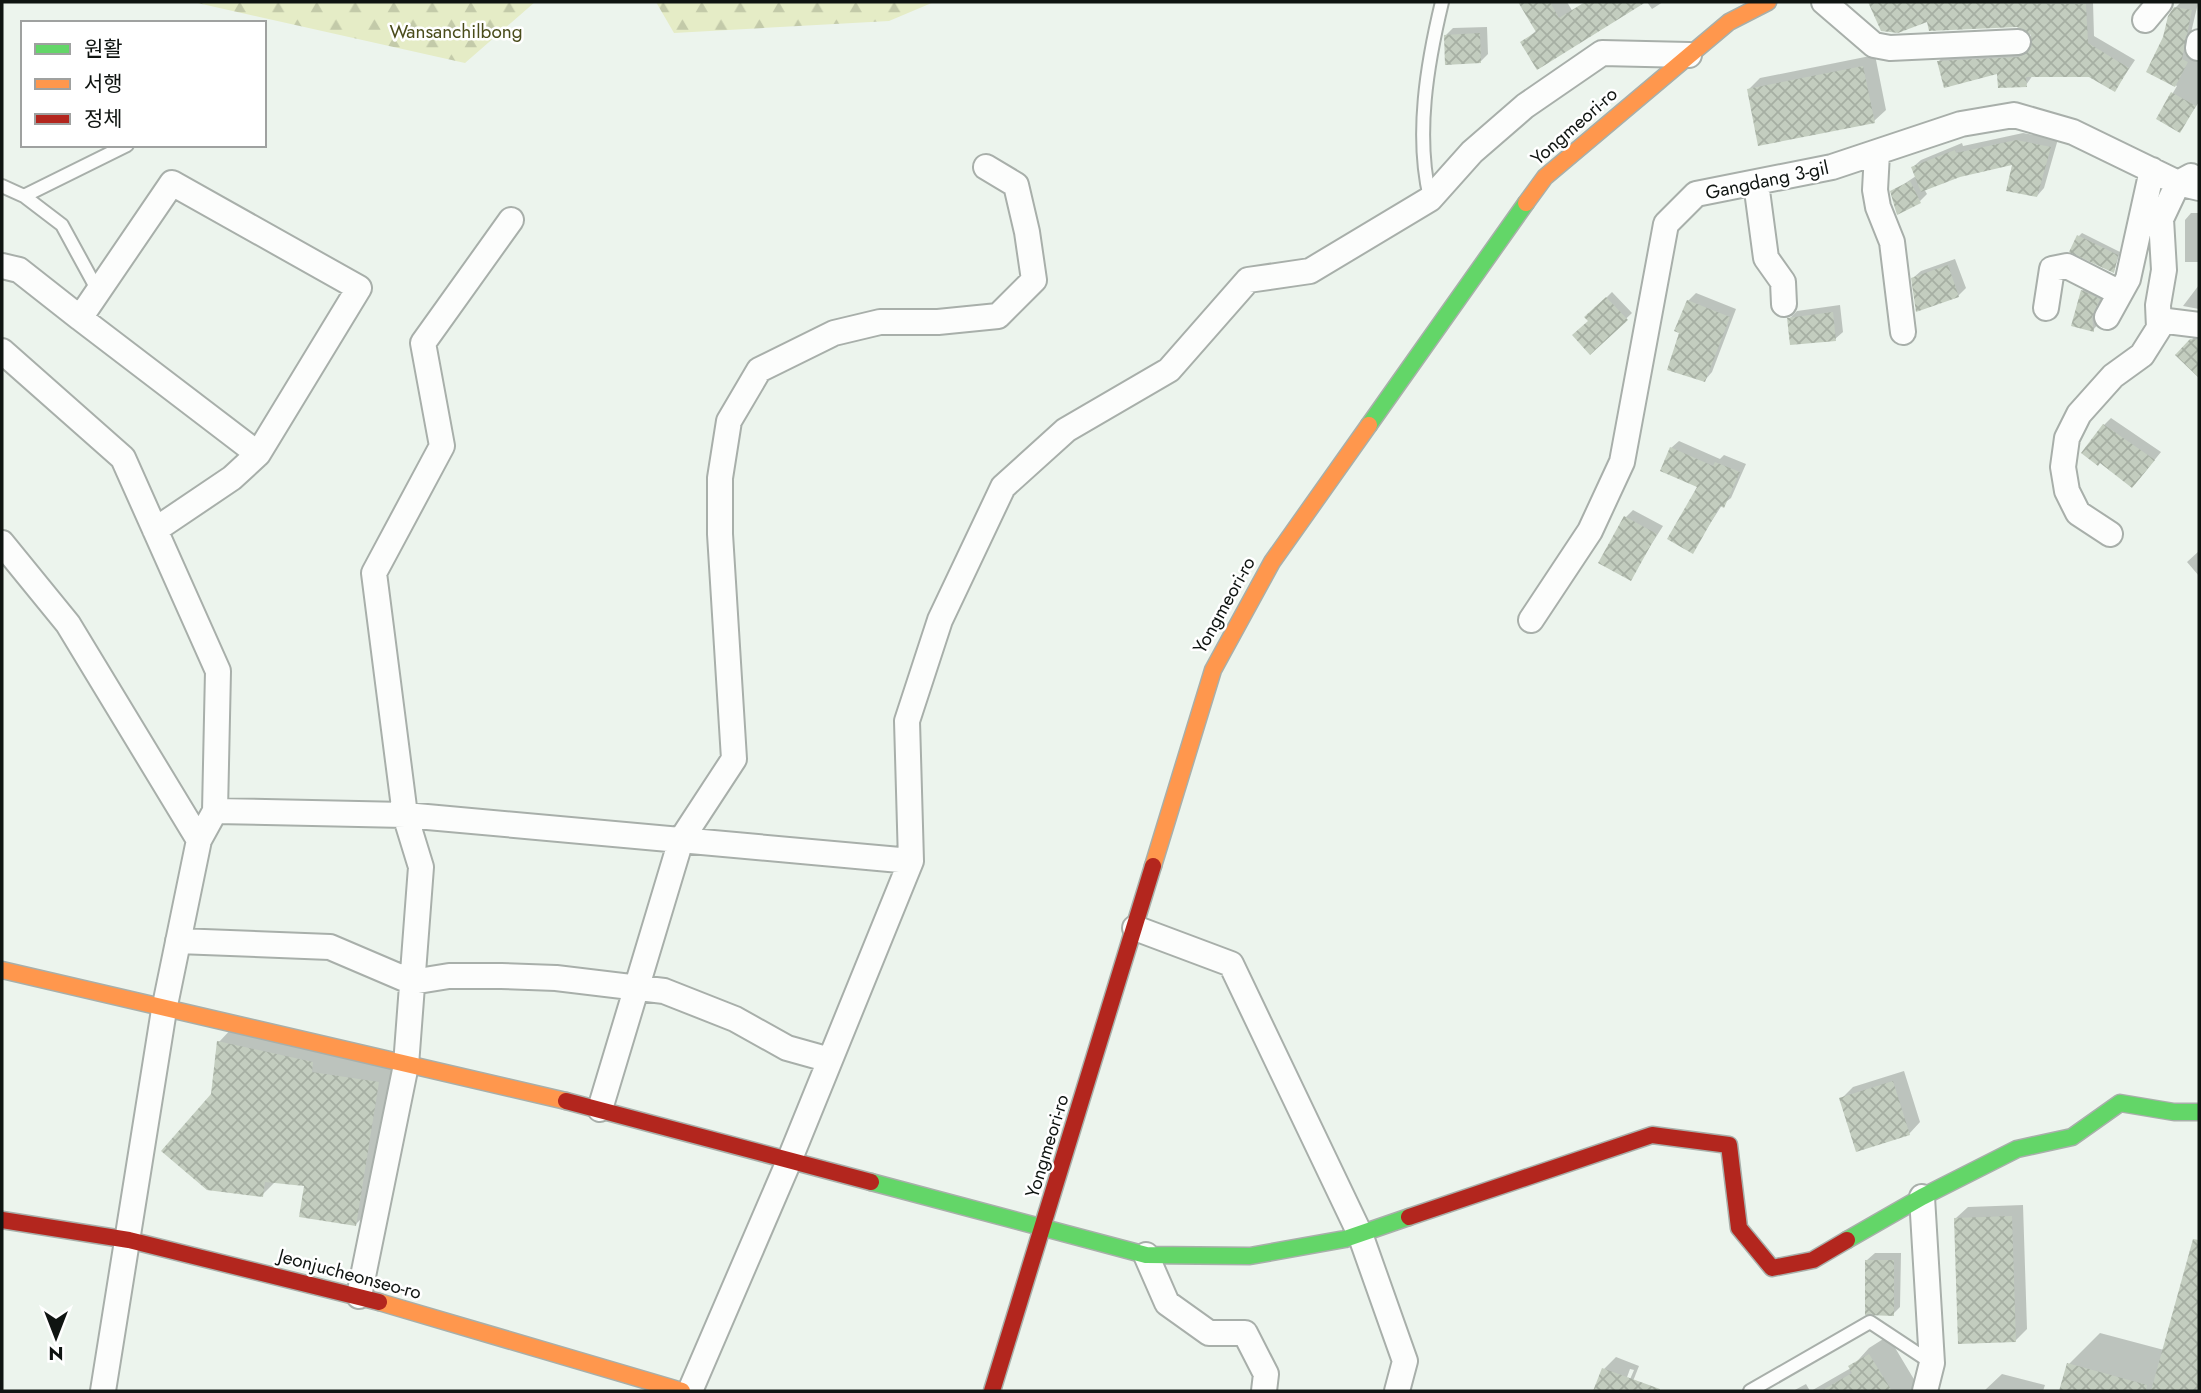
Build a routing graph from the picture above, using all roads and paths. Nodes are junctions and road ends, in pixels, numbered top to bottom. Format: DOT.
graph roads {
  1 [pos="1442,2"];
  2 [pos="1768,2"];
  3 [pos="1824,2"];
  4 [pos="1724,12"];
  5 [pos="2018,42"];
  6 [pos="1689,55"];
  7 [pos="123,147"];
  8 [pos="1877,153"];
  9 [pos="986,167"];
  10 [pos="2152,170"];
  11 [pos="2192,181"];
  12 [pos="1756,183"];
  13 [pos="2,186"];
  14 [pos="24,196"];
  15 [pos="1430,199"];
  16 [pos="511,220"];
  17 [pos="2,266"];
  18 [pos="98,291"];
  19 [pos="2120,293"];
  20 [pos="1784,304"];
  21 [pos="2046,308"];
  22 [pos="2107,317"];
  23 [pos="80,318"];
  24 [pos="2159,320"];
  25 [pos="2199,325"];
  26 [pos="1903,332"];
  27 [pos="2,351"];
  28 [pos="258,454"];
  29 [pos="155,530"];
  30 [pos="2110,534"];
  31 [pos="2,543"];
  32 [pos="1531,620"];
  33 [pos="215,811"];
  34 [pos="405,815"];
  35 [pos="198,840"];
  36 [pos="681,840"];
  37 [pos="911,861"];
  38 [pos="1135,928"];
  39 [pos="178,941"];
  40 [pos="2,970"];
  41 [pos="412,982"];
  42 [pos="636,989"];
  43 [pos="164,1010"];
  44 [pos="830,1060"];
  45 [pos="406,1065"];
  46 [pos="600,1109"];
  47 [pos="2199,1112"];
  48 [pos="789,1161"];
  49 [pos="1922,1197"];
  50 [pos="2,1220"];
  51 [pos="1044,1229"];
  52 [pos="1360,1234"];
  53 [pos="129,1240"];
  54 [pos="1146,1255"];
  55 [pos="359,1296"];
  56 [pos="1932,1363"];
  57 [pos="103,1391"];
  58 [pos="682,1391"];
  59 [pos="690,1391"];
  60 [pos="992,1391"];
  61 [pos="1264,1391"];
  62 [pos="1397,1391"];
  63 [pos="1749,1391"];
  64 [pos="1925,1391"];
  1 -- 15 [label="lane"];
  2 -- 4 [label="street, Yongmeori-ro"];
  3 -- 5 [label="street"];
  4 -- 6 [label="street, Yongmeori-ro"];
  6 -- 15 [label="street"];
  6 -- 38 [label="street, Yongmeori-ro"];
  7 -- 14 [label="lane"];
  8 -- 10 [label="street, Gangdang 3-gil"];
  8 -- 12 [label="street, Gangdang 3-gil"];
  8 -- 26 [label="street"];
  9 -- 36 [label="street"];
  10 -- 11 [label="street, Gangdang 3-gil"];
  10 -- 19 [label="street"];
  11 -- 24 [label="street"];
  12 -- 20 [label="street"];
  12 -- 32 [label="street, Gangdang 3-gil"];
  13 -- 14 [label="lane"];
  14 -- 18 [label="lane"];
  15 -- 37 [label="street"];
  16 -- 34 [label="street"];
  17 -- 23 [label="street"];
  18 -- 23 [label="street"];
  18 -- 28 [label="street"];
  19 -- 21 [label="street"];
  19 -- 22 [label="street"];
  23 -- 28 [label="street"];
  24 -- 25 [label="street"];
  24 -- 30 [label="street"];
  27 -- 29 [label="street"];
  28 -- 29 [label="street"];
  29 -- 33 [label="street"];
  31 -- 35 [label="street"];
  33 -- 34 [label="street"];
  33 -- 35 [label="street"];
  34 -- 36 [label="street"];
  34 -- 41 [label="street"];
  35 -- 39 [label="street"];
  36 -- 37 [label="street"];
  36 -- 42 [label="street"];
  37 -- 44 [label="street"];
  38 -- 51 [label="street, Yongmeori-ro"];
  38 -- 52 [label="street"];
  39 -- 41 [label="street"];
  39 -- 43 [label="street"];
  40 -- 43 [label="street"];
  41 -- 42 [label="street"];
  41 -- 45 [label="street"];
  42 -- 44 [label="street"];
  42 -- 46 [label="street"];
  43 -- 45 [label="street"];
  43 -- 53 [label="street"];
  44 -- 48 [label="street"];
  45 -- 46 [label="street"];
  45 -- 55 [label="street"];
  46 -- 48 [label="street"];
  47 -- 49 [label="street"];
  48 -- 51 [label="street"];
  48 -- 59 [label="street"];
  49 -- 52 [label="street"];
  49 -- 56 [label="street"];
  50 -- 53 [label="street, Jeonjucheonseo-ro"];
  51 -- 54 [label="street"];
  51 -- 60 [label="street, Yongmeori-ro"];
  52 -- 54 [label="street"];
  52 -- 62 [label="street"];
  53 -- 55 [label="street, Jeonjucheonseo-ro"];
  53 -- 57 [label="street"];
  54 -- 61 [label="street"];
  55 -- 58 [label="street, Jeonjucheonseo-ro"];
  56 -- 63 [label="lane"];
  56 -- 64 [label="street"];
}
